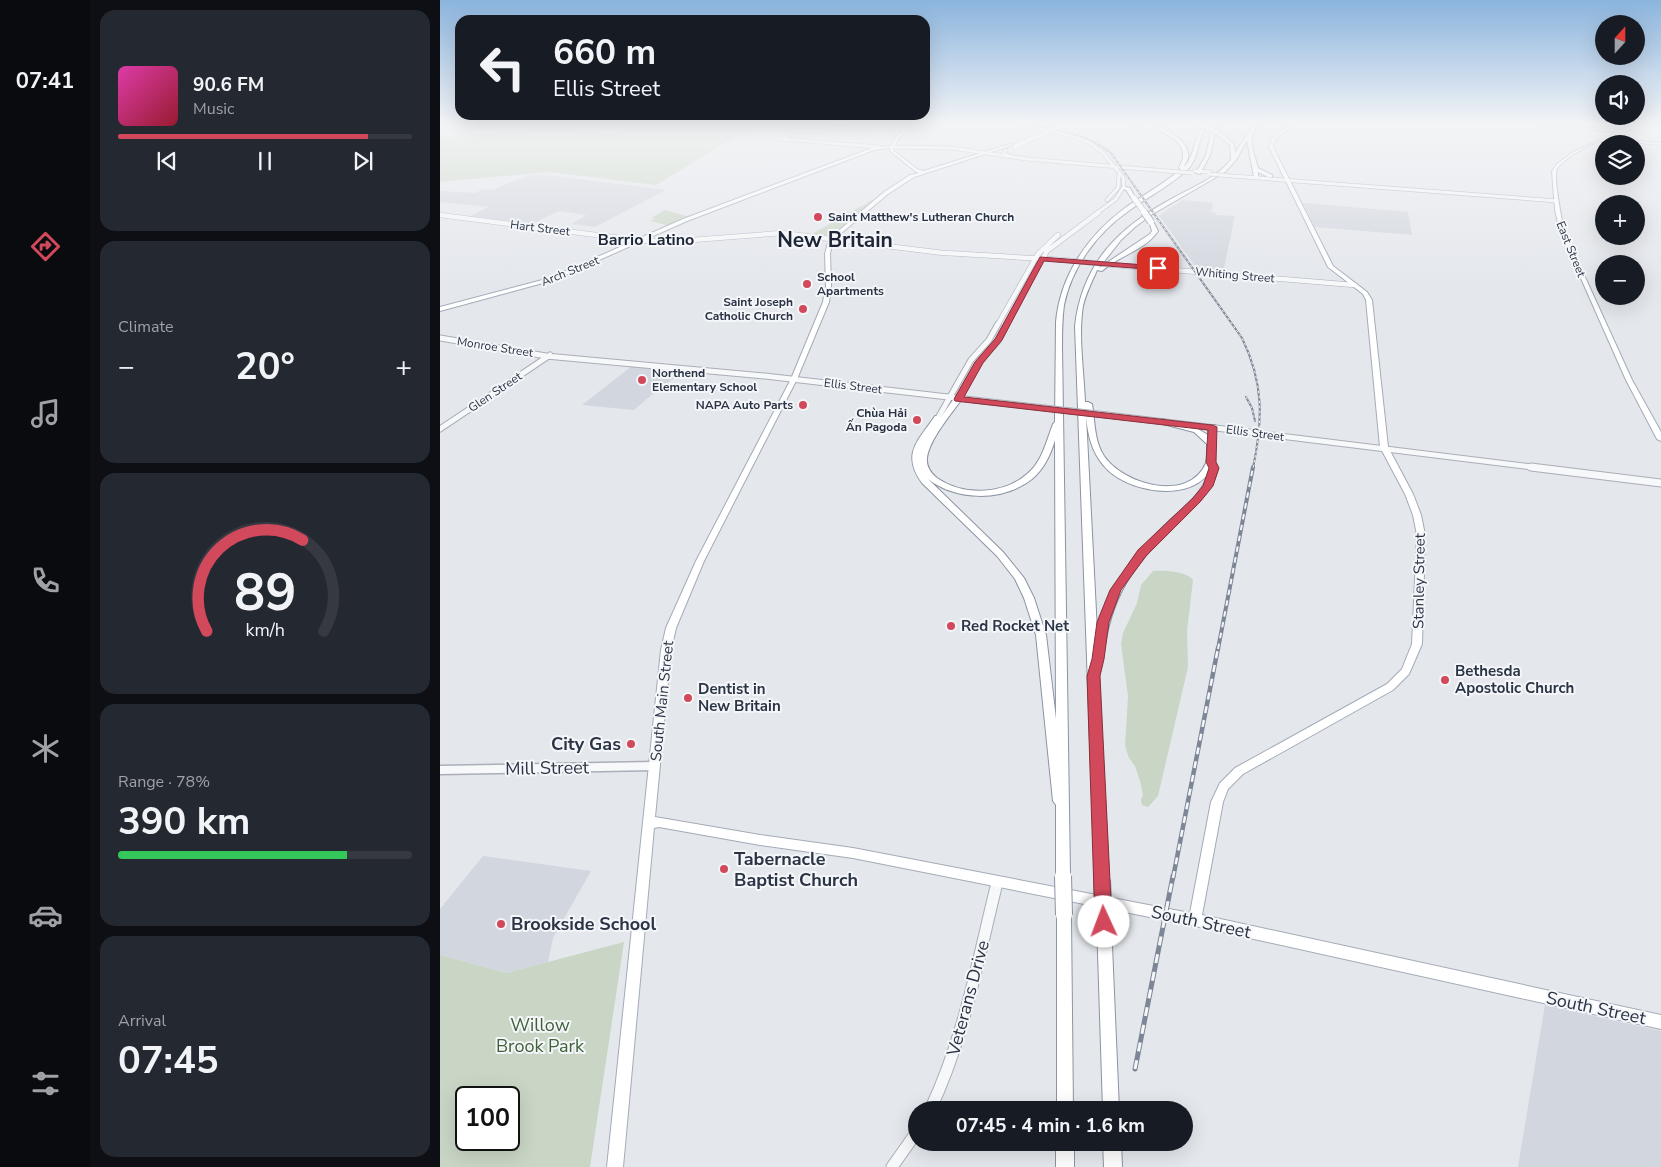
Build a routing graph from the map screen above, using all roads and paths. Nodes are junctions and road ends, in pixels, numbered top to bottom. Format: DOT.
graph roads {
  1 [pos="796,178"];
  2 [pos="911,178"];
  3 [pos="1120,178"];
  4 [pos="1162,178"];
  5 [pos="1212,178"];
  6 [pos="1284,178"];
  7 [pos="1284,178"];
  8 [pos="1555,178"];
  9 [pos="1287,179"];
  10 [pos="1121,187"];
  11 [pos="1557,201"];
  12 [pos="440,214"];
  13 [pos="710,238"];
  14 [pos="831,239"];
  15 [pos="639,241"];
  16 [pos="718,243"];
  17 [pos="1035,258"];
  18 [pos="1042,259"];
  19 [pos="1354,285"];
  20 [pos="1086,286"];
  21 [pos="440,309"];
  22 [pos="996,329"];
  23 [pos="1004,330"];
  24 [pos="440,338"];
  25 [pos="550,355"];
  26 [pos="794,379"];
  27 [pos="1082,387"];
  28 [pos="954,398"];
  29 [pos="938,418"];
  30 [pos="1060,418"];
  31 [pos="1162,421"];
  32 [pos="1212,427"];
  33 [pos="440,430"];
  34 [pos="1661,439"];
  35 [pos="1212,445"];
  36 [pos="1386,450"];
  37 [pos="1211,462"];
  38 [pos="1661,483"];
  39 [pos="1094,676"];
  40 [pos="654,766"];
  41 [pos="440,770"];
  42 [pos="1063,815"];
  43 [pos="649,823"];
  44 [pos="997,882"];
  45 [pos="1195,920"];
  46 [pos="1661,1022"];
  47 [pos="934,1101"];
  48 [pos="1064,1101"];
  49 [pos="1111,1101"];
  50 [pos="908,1144"];
  51 [pos="1065,1151"];
  52 [pos="1113,1151"];
  53 [pos="615,1167"];
  54 [pos="892,1167"];
  55 [pos="1065,1167"];
  56 [pos="1114,1167"];
  1 -- 15 [label="main road, Arch Street"];
  2 -- 14 [label="main road"];
  3 -- 10 [label="street"];
  4 -- 30 [label="highway"];
  5 -- 20 [label="highway"];
  6 -- 9 [label="street"];
  7 -- 9 [label="street"];
  8 -- 11 [label="main road, East Street"];
  9 -- 11 [label="street"];
  9 -- 19 [label="main road, Stanley Street"];
  10 -- 17 [label="street"];
  10 -- 18 [label="street"];
  10 -- 20 [label="highway, bridge"];
  11 -- 34 [label="main road, East Street"];
  12 -- 15 [label="street, Hart Street"];
  13 -- 14 [label="street, Whiting Street"];
  13 -- 15 [label="street, Hart Street"];
  13 -- 16 [label="street"];
  14 -- 17 [label="street, Whiting Street"];
  14 -- 26 [label="main road, South Main Street"];
  15 -- 21 [label="main road, Arch Street"];
  17 -- 18 [label="street, Whiting Street"];
  17 -- 22 [label="street"];
  18 -- 19 [label="street, Whiting Street, bridge"];
  18 -- 23 [label="street"];
  19 -- 36 [label="main road, Stanley Street"];
  20 -- 27 [label="highway"];
  22 -- 23 [label="street"];
  22 -- 28 [label="street"];
  23 -- 28 [label="street"];
  24 -- 25 [label="street, Monroe Street"];
  25 -- 26 [label="street, Ellis Street"];
  25 -- 33 [label="street, Glen Street"];
  26 -- 28 [label="street, Ellis Street"];
  26 -- 40 [label="main road, South Main Street"];
  27 -- 37 [label="highway"];
  27 -- 39 [label="highway"];
  28 -- 29 [label="street"];
  28 -- 30 [label="highway"];
  28 -- 31 [label="street, Ellis Street, bridge"];
  29 -- 42 [label="highway"];
  30 -- 42 [label="highway"];
  31 -- 32 [label="street, Ellis Street"];
  31 -- 35 [label="highway"];
  32 -- 35 [label="highway"];
  32 -- 36 [label="street, Ellis Street, bridge"];
  35 -- 37 [label="highway"];
  36 -- 38 [label="street, Ellis Street"];
  36 -- 45 [label="main road, Stanley Street"];
  37 -- 39 [label="highway"];
  39 -- 49 [label="highway, bridge"];
  40 -- 41 [label="street, Mill Street"];
  40 -- 43 [label="main road, South Main Street"];
  42 -- 48 [label="highway, bridge"];
  43 -- 44 [label="main road, South Street"];
  43 -- 53 [label="main road, South Main Street"];
  44 -- 45 [label="main road, South Street"];
  44 -- 47 [label="street, Veterans Drive"];
  45 -- 46 [label="main road, South Street"];
  50 -- 54 [label="street"];
  51 -- 55 [label="highway"];
  52 -- 56 [label="highway"];
}
